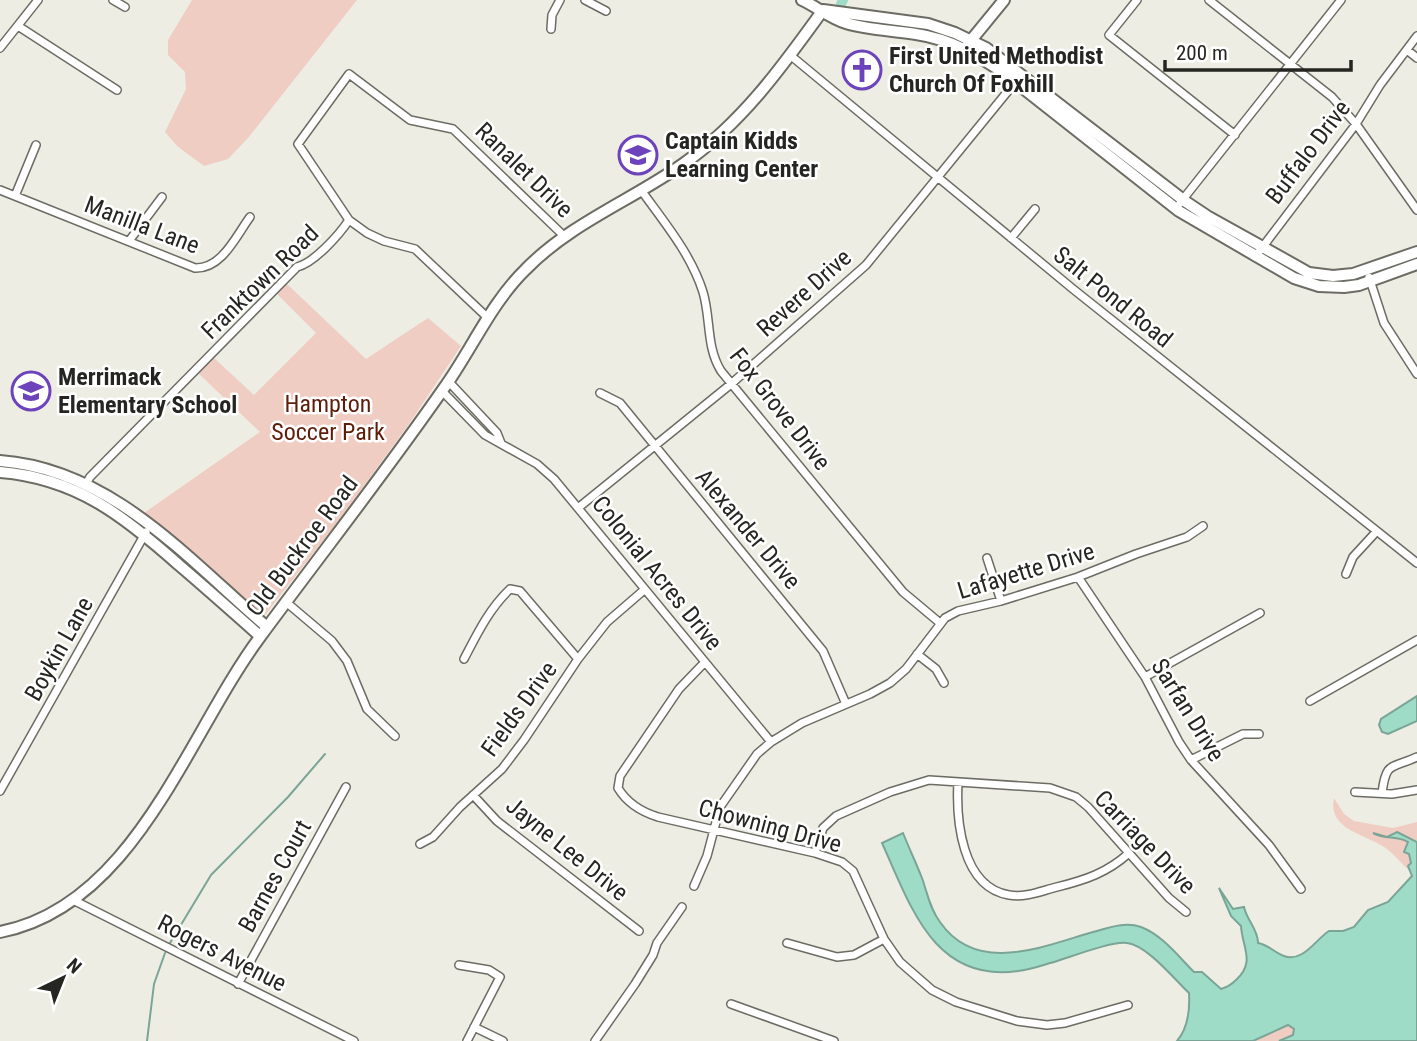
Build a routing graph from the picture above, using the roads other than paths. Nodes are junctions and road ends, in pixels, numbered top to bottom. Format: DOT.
graph roads {
  1 [pos="38,0"];
  2 [pos="113,0"];
  3 [pos="560,0"];
  4 [pos="585,0"];
  5 [pos="802,0"];
  6 [pos="1004,0"];
  7 [pos="1137,0"];
  8 [pos="1209,0"];
  9 [pos="1341,0"];
  10 [pos="125,7"];
  11 [pos="823,10"];
  12 [pos="606,12"];
  13 [pos="18,26"];
  14 [pos="551,29"];
  15 [pos="1417,36"];
  16 [pos="968,44"];
  17 [pos="0,48"];
  18 [pos="1407,50"];
  19 [pos="790,55"];
  20 [pos="1417,58"];
  21 [pos="1290,64"];
  22 [pos="1019,78"];
  23 [pos="117,90"];
  24 [pos="1356,124"];
  25 [pos="1235,135"];
  26 [pos="36,145"];
  27 [pos="937,178"];
  28 [pos="0,190"];
  29 [pos="641,190"];
  30 [pos="15,196"];
  31 [pos="162,197"];
  32 [pos="1179,204"];
  33 [pos="1035,209"];
  34 [pos="1417,210"];
  35 [pos="250,217"];
  36 [pos="349,220"];
  37 [pos="564,236"];
  38 [pos="1011,238"];
  39 [pos="129,241"];
  40 [pos="1258,252"];
  41 [pos="1417,252"];
  42 [pos="1417,264"];
  43 [pos="1369,275"];
  44 [pos="488,318"];
  45 [pos="1417,374"];
  46 [pos="731,384"];
  47 [pos="445,387"];
  48 [pos="600,393"];
  49 [pos="655,446"];
  50 [pos="0,461"];
  51 [pos="0,472"];
  52 [pos="83,489"];
  53 [pos="578,508"];
  54 [pos="1203,526"];
  55 [pos="147,530"];
  56 [pos="1376,532"];
  57 [pos="987,558"];
  58 [pos="1417,563"];
  59 [pos="1346,575"];
  60 [pos="1078,577"];
  61 [pos="644,590"];
  62 [pos="1001,601"];
  63 [pos="286,602"];
  64 [pos="1260,614"];
  65 [pos="940,623"];
  66 [pos="264,632"];
  67 [pos="1417,640"];
  68 [pos="917,654"];
  69 [pos="464,659"];
  70 [pos="578,659"];
  71 [pos="705,663"];
  72 [pos="1145,677"];
  73 [pos="944,683"];
  74 [pos="1310,701"];
  75 [pos="846,704"];
  76 [pos="1259,734"];
  77 [pos="395,736"];
  78 [pos="771,742"];
  79 [pos="1417,757"];
  80 [pos="1191,760"];
  81 [pos="958,782"];
  82 [pos="346,788"];
  83 [pos="1417,790"];
  84 [pos="0,791"];
  85 [pos="1355,792"];
  86 [pos="1382,793"];
  87 [pos="473,795"];
  88 [pos="713,831"];
  89 [pos="420,845"];
  90 [pos="815,853"];
  91 [pos="1129,853"];
  92 [pos="694,886"];
  93 [pos="1301,889"];
  94 [pos="73,900"];
  95 [pos="682,907"];
  96 [pos="1186,912"];
  97 [pos="639,931"];
  98 [pos="0,932"];
  99 [pos="884,939"];
  100 [pos="787,943"];
  101 [pos="459,965"];
  102 [pos="238,984"];
  103 [pos="731,1004"];
  104 [pos="1128,1005"];
  105 [pos="474,1027"];
  106 [pos="354,1041"];
  107 [pos="467,1041"];
  108 [pos="503,1041"];
  109 [pos="596,1041"];
  110 [pos="834,1041"];
  1 -- 13 [label="street"];
  2 -- 10 [label="street"];
  3 -- 14 [label="street"];
  4 -- 12 [label="street"];
  5 -- 11 [label="main road"];
  6 -- 16 [label="main road"];
  7 -- 25 [label="street"];
  8 -- 21 [label="street"];
  9 -- 21 [label="street"];
  11 -- 16 [label="main road"];
  11 -- 19 [label="main road, Old Buckroe Road"];
  13 -- 17 [label="street"];
  13 -- 23 [label="street"];
  15 -- 18 [label="street, Buffalo Drive"];
  16 -- 22 [label="main road"];
  18 -- 20 [label="street"];
  18 -- 24 [label="street, Buffalo Drive"];
  19 -- 27 [label="street, Salt Pond Road"];
  19 -- 29 [label="main road, Old Buckroe Road"];
  21 -- 24 [label="street"];
  21 -- 25 [label="street"];
  22 -- 27 [label="street, Revere Drive"];
  22 -- 32 [label="main road"];
  24 -- 34 [label="street"];
  24 -- 40 [label="street, Buffalo Drive"];
  25 -- 32 [label="street"];
  26 -- 30 [label="street"];
  27 -- 38 [label="street, Salt Pond Road"];
  27 -- 46 [label="street, Revere Drive"];
  28 -- 30 [label="street, Manilla Lane"];
  29 -- 37 [label="main road, Old Buckroe Road"];
  29 -- 46 [label="street, Fox Grove Drive"];
  30 -- 39 [label="street, Manilla Lane"];
  31 -- 39 [label="street"];
  32 -- 40 [label="main road"];
  33 -- 38 [label="street"];
  35 -- 39 [label="street, Manilla Lane"];
  36 -- 37 [label="street, Ranalet Drive"];
  36 -- 44 [label="street"];
  36 -- 52 [label="street, Franktown Road"];
  37 -- 44 [label="main road, Old Buckroe Road"];
  38 -- 56 [label="street, Salt Pond Road"];
  40 -- 43 [label="main road"];
  41 -- 43 [label="main road"];
  42 -- 43 [label="main road"];
  43 -- 45 [label="street"];
  44 -- 47 [label="main road, Old Buckroe Road"];
  46 -- 49 [label="street, Revere Drive"];
  46 -- 65 [label="street, Fox Grove Drive"];
  47 -- 53 [label="street, Colonial Acres Drive"];
  47 -- 63 [label="main road, Old Buckroe Road"];
  48 -- 49 [label="street, Alexander Drive"];
  49 -- 53 [label="street, Revere Drive"];
  49 -- 75 [label="street, Alexander Drive"];
  50 -- 52 [label="main road"];
  51 -- 52 [label="main road"];
  52 -- 55 [label="main road"];
  53 -- 61 [label="street, Colonial Acres Drive"];
  54 -- 60 [label="street, Lafayette Drive"];
  55 -- 66 [label="main road"];
  55 -- 84 [label="street, Boykin Lane"];
  56 -- 58 [label="street, Salt Pond Road"];
  56 -- 59 [label="street"];
  57 -- 62 [label="street"];
  60 -- 62 [label="street, Lafayette Drive"];
  60 -- 72 [label="street, Sarfan Drive"];
  61 -- 70 [label="street, Fields Drive"];
  61 -- 71 [label="street, Colonial Acres Drive"];
  62 -- 65 [label="street, Lafayette Drive"];
  63 -- 66 [label="main road, Old Buckroe Road"];
  63 -- 77 [label="street"];
  64 -- 72 [label="street"];
  65 -- 68 [label="street, Lafayette Drive"];
  66 -- 94 [label="main road, Old Buckroe Road"];
  67 -- 74 [label="street"];
  68 -- 73 [label="street"];
  68 -- 75 [label="street, Lafayette Drive"];
  69 -- 70 [label="street"];
  70 -- 87 [label="street, Fields Drive"];
  71 -- 78 [label="street, Colonial Acres Drive"];
  71 -- 88 [label="street, Chowning Drive"];
  72 -- 80 [label="street, Sarfan Drive"];
  75 -- 78 [label="street, Lafayette Drive"];
  76 -- 80 [label="street"];
  78 -- 88 [label="street, Lafayette Drive"];
  79 -- 86 [label="street"];
  80 -- 93 [label="street, Sarfan Drive"];
  81 -- 90 [label="street, Carriage Drive"];
  81 -- 91 [label="street, Carriage Drive"];
  81 -- 91 [label="street"];
  82 -- 102 [label="street, Barnes Court"];
  83 -- 86 [label="street"];
  85 -- 86 [label="street"];
  87 -- 89 [label="street, Fields Drive"];
  87 -- 97 [label="street, Jayne Lee Drive"];
  88 -- 90 [label="street, Chowning Drive"];
  88 -- 92 [label="street, Lafayette Drive"];
  90 -- 99 [label="street, Chowning Drive"];
  91 -- 96 [label="street, Carriage Drive"];
  94 -- 98 [label="main road, Old Buckroe Road"];
  94 -- 102 [label="street, Rogers Avenue"];
  95 -- 109 [label="street"];
  99 -- 100 [label="street"];
  99 -- 104 [label="street, Chowning Drive"];
  101 -- 105 [label="street"];
  102 -- 106 [label="street, Rogers Avenue"];
  103 -- 110 [label="street"];
  105 -- 107 [label="street"];
  105 -- 108 [label="street"];
}
